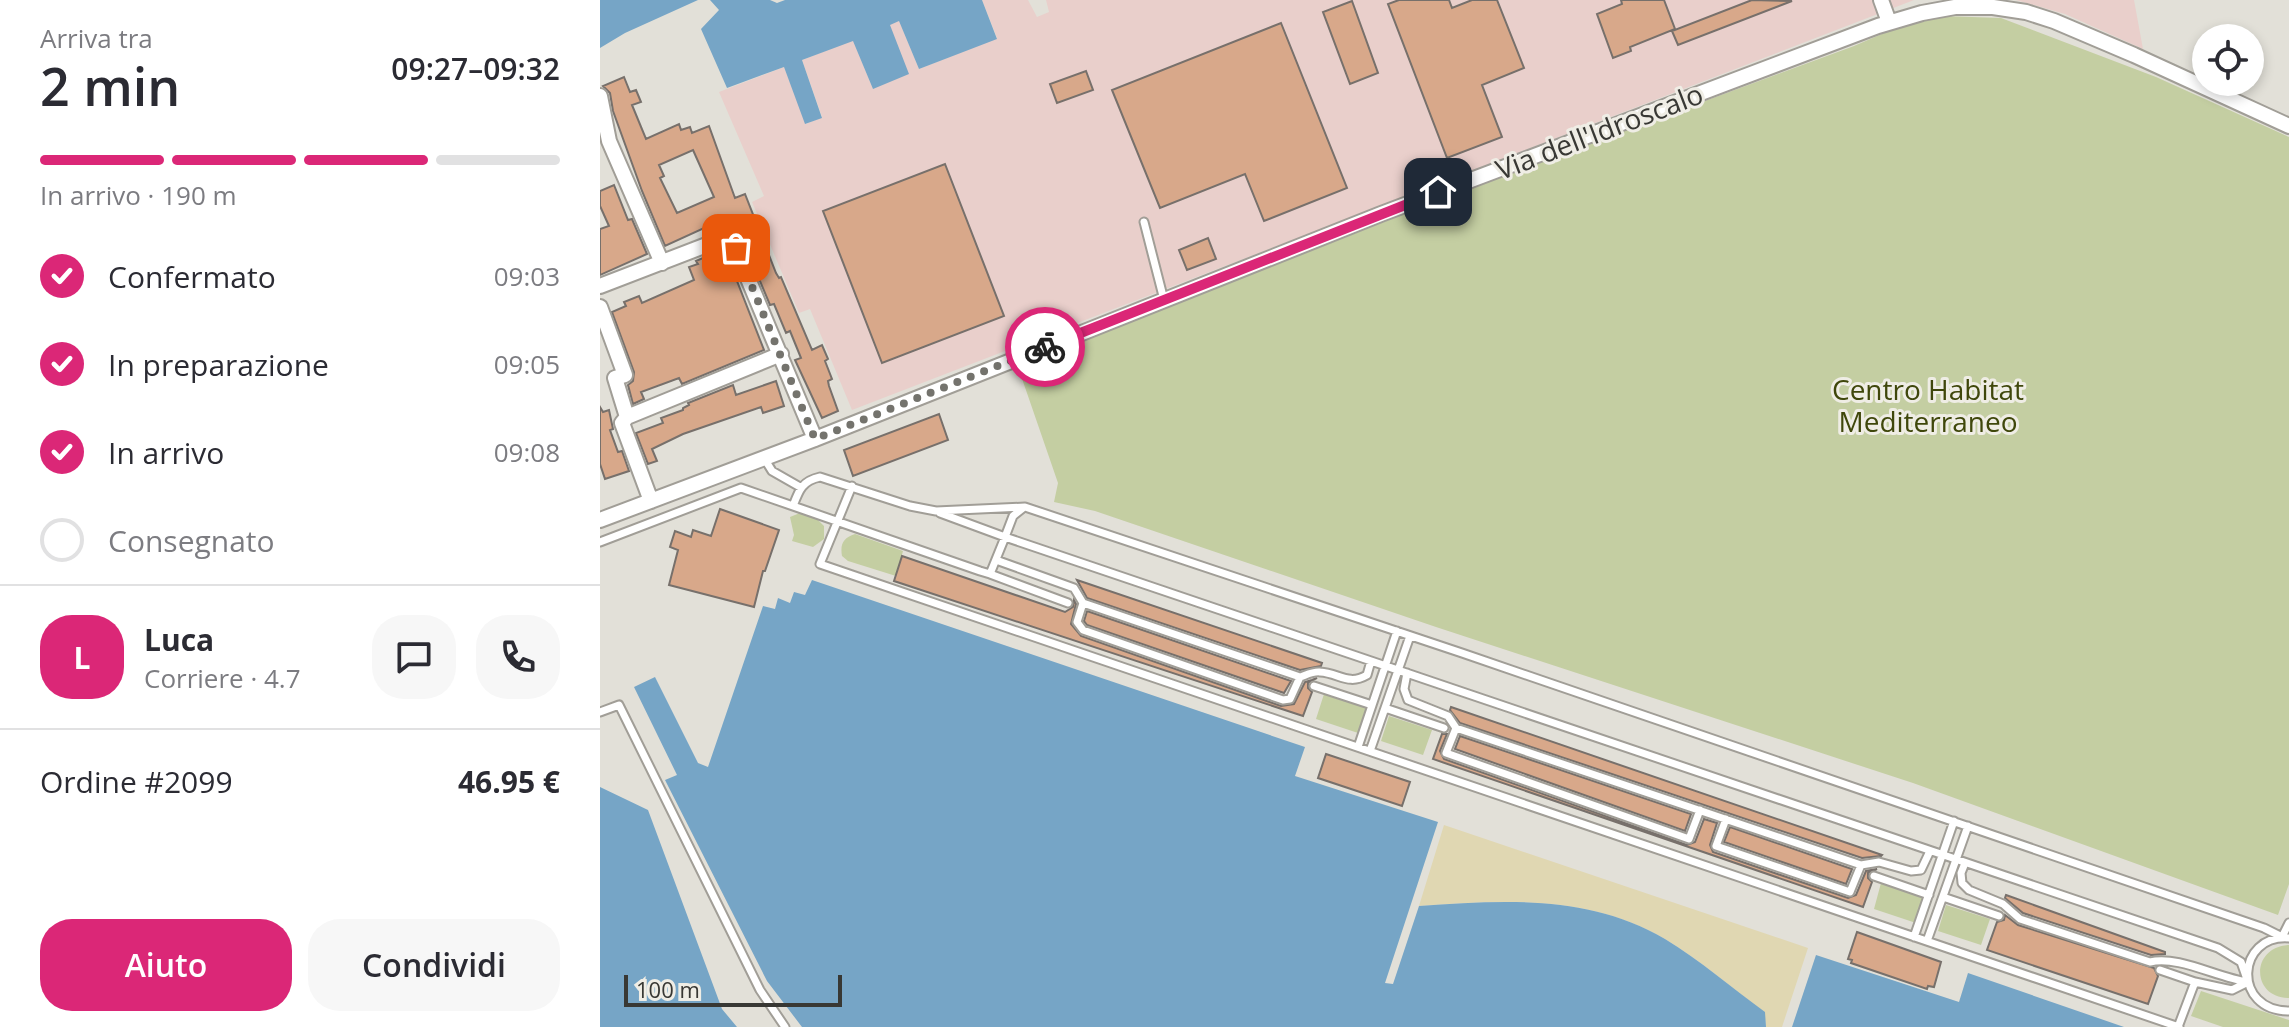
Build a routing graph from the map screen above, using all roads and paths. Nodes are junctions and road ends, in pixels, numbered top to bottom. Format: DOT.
graph roads {
  1 [pos="1881,0"];
  2 [pos="1889,22"];
  3 [pos="600,96"];
  4 [pos="2289,126"];
  5 [pos="605,142"];
  6 [pos="1144,222"];
  7 [pos="662,263"];
  8 [pos="600,286"];
  9 [pos="1164,300"];
  10 [pos="600,307"];
  11 [pos="781,354"];
  12 [pos="627,417"];
  13 [pos="815,439"];
  14 [pos="764,458"];
  15 [pos="852,486"];
  16 [pos="800,487"];
  17 [pos="651,501"];
  18 [pos="793,506"];
  19 [pos="1025,507"];
  20 [pos="936,511"];
  21 [pos="600,520"];
  22 [pos="837,522"];
  23 [pos="1005,537"];
  24 [pos="600,542"];
  25 [pos="996,560"];
  26 [pos="990,574"];
  27 [pos="1068,603"];
  28 [pos="1083,603"];
  29 [pos="1397,631"];
  30 [pos="1410,636"];
  31 [pos="1371,661"];
  32 [pos="1385,666"];
  33 [pos="1402,672"];
  34 [pos="1300,677"];
  35 [pos="1314,686"];
  36 [pos="1372,705"];
  37 [pos="1385,708"];
  38 [pos="600,712"];
  39 [pos="1444,728"];
  40 [pos="1456,728"];
  41 [pos="1358,747"];
  42 [pos="1370,751"];
  43 [pos="1700,810"];
  44 [pos="1726,819"];
  45 [pos="1954,821"];
  46 [pos="1968,826"];
  47 [pos="1930,851"];
  48 [pos="1942,855"];
  49 [pos="1956,860"];
  50 [pos="1965,863"];
  51 [pos="1861,865"];
  52 [pos="1874,876"];
  53 [pos="1929,895"];
  54 [pos="1943,897"];
  55 [pos="1999,916"];
  56 [pos="2289,923"];
  57 [pos="1914,937"];
  58 [pos="2286,938"];
  59 [pos="1927,941"];
  60 [pos="2160,970"];
  61 [pos="2195,982"];
  62 [pos="2248,982"];
  63 [pos="2289,1011"];
  64 [pos="785,1027"];
  65 [pos="2178,1027"];
  1 -- 2 [label="street"];
  2 -- 4 [label="street, Via dell'Idroscalo"];
  2 -- 9 [label="street, Via dell'Idroscalo"];
  3 -- 5 [label="street"];
  5 -- 7 [label="street"];
  6 -- 9 [label="lane"];
  7 -- 8 [label="street"];
  7 -- 11 [label="street"];
  9 -- 13 [label="street, Via dell'Idroscalo"];
  10 -- 12 [label="street"];
  11 -- 12 [label="street"];
  11 -- 13 [label="street"];
  12 -- 17 [label="street"];
  13 -- 14 [label="street, Via dell'Idroscalo"];
  14 -- 16 [label="lane"];
  14 -- 17 [label="street, Via dell'Idroscalo"];
  15 -- 16 [label="lane"];
  15 -- 20 [label="lane"];
  15 -- 22 [label="lane"];
  16 -- 18 [label="lane"];
  17 -- 21 [label="street, Via dell'Idroscalo"];
  18 -- 22 [label="lane"];
  18 -- 24 [label="lane"];
  19 -- 20 [label="lane"];
  19 -- 23 [label="lane"];
  19 -- 29 [label="lane"];
  20 -- 23 [label="lane"];
  22 -- 26 [label="lane"];
  22 -- 41 [label="lane"];
  23 -- 25 [label="lane"];
  23 -- 31 [label="lane"];
  25 -- 26 [label="lane"];
  25 -- 28 [label="lane"];
  26 -- 27 [label="lane"];
  28 -- 34 [label="lane"];
  28 -- 34 [label="lane"];
  29 -- 30 [label="lane"];
  29 -- 32 [label="lane"];
  30 -- 33 [label="lane"];
  30 -- 45 [label="lane"];
  31 -- 32 [label="lane"];
  31 -- 34 [label="lane"];
  32 -- 33 [label="lane"];
  32 -- 36 [label="lane"];
  33 -- 37 [label="lane"];
  33 -- 40 [label="lane"];
  33 -- 47 [label="lane"];
  35 -- 36 [label="lane"];
  36 -- 41 [label="lane"];
  37 -- 39 [label="lane"];
  37 -- 42 [label="lane"];
  38 -- 64 [label="lane"];
  40 -- 43 [label="lane"];
  40 -- 43 [label="lane"];
  41 -- 42 [label="lane"];
  42 -- 57 [label="lane"];
  43 -- 44 [label="lane"];
  44 -- 51 [label="lane"];
  44 -- 51 [label="lane"];
  45 -- 46 [label="lane"];
  45 -- 48 [label="lane"];
  46 -- 49 [label="lane"];
  46 -- 58 [label="lane"];
  47 -- 48 [label="lane"];
  47 -- 51 [label="lane"];
  48 -- 49 [label="lane"];
  48 -- 53 [label="lane"];
  49 -- 50 [label="lane"];
  49 -- 54 [label="lane"];
  50 -- 62 [label="lane"];
  50 -- 62 [label="lane"];
  52 -- 53 [label="lane"];
  53 -- 57 [label="lane"];
  54 -- 55 [label="lane"];
  54 -- 59 [label="lane"];
  56 -- 58 [label="lane"];
  57 -- 59 [label="lane"];
  58 -- 62 [label="lane"];
  59 -- 65 [label="lane"];
  60 -- 61 [label="lane"];
  61 -- 62 [label="lane"];
  61 -- 65 [label="lane"];
  62 -- 63 [label="lane"];
}
